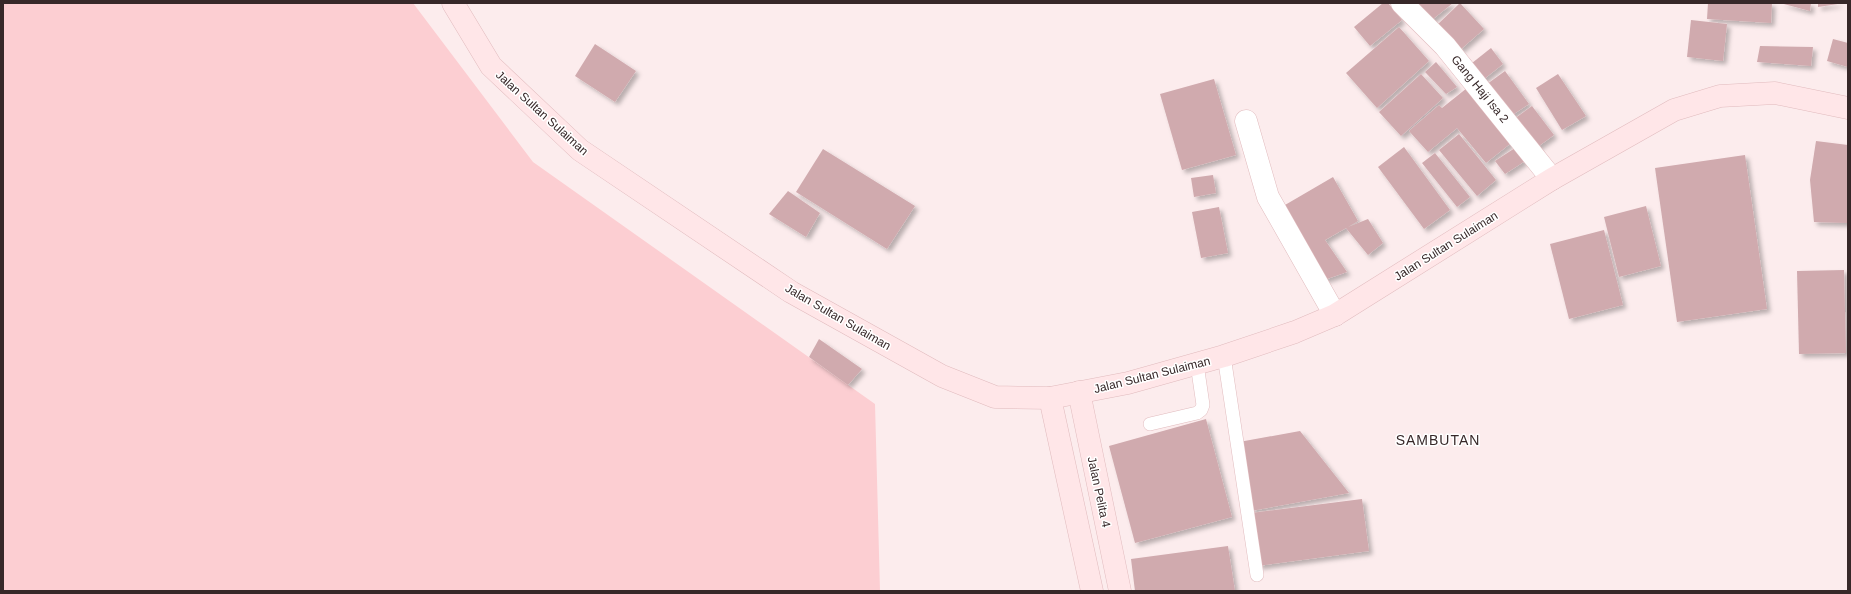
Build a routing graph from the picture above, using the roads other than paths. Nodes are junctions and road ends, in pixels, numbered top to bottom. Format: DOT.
graph roads {
  1 [pos="453,3"];
  2 [pos="1402,3"];
  3 [pos="1848,108"];
  4 [pos="1246,121"];
  5 [pos="1552,179"];
  6 [pos="1335,315"];
  7 [pos="1224,356"];
  8 [pos="1197,364"];
  9 [pos="1079,392"];
  10 [pos="1050,398"];
  11 [pos="1150,424"];
  12 [pos="1257,576"];
  13 [pos="1092,591"];
  14 [pos="1120,591"];
  1 -- 10 [label="main road, Jalan Sultan Sulaiman"];
  2 -- 5 [label="street, Gang Haji Isa 2"];
  3 -- 5 [label="main road, Jalan Sultan Sulaiman"];
  4 -- 6 [label="street"];
  5 -- 6 [label="main road, Jalan Sultan Sulaiman"];
  6 -- 7 [label="main road, Jalan Sultan Sulaiman"];
  7 -- 8 [label="main road, Jalan Sultan Sulaiman"];
  7 -- 12 [label="lane"];
  8 -- 9 [label="main road, Jalan Sultan Sulaiman"];
  8 -- 11 [label="lane"];
  9 -- 10 [label="main road, Jalan Sultan Sulaiman"];
  9 -- 14 [label="main road, Jalan Pelita 4"];
  10 -- 13 [label="main road"];
}
